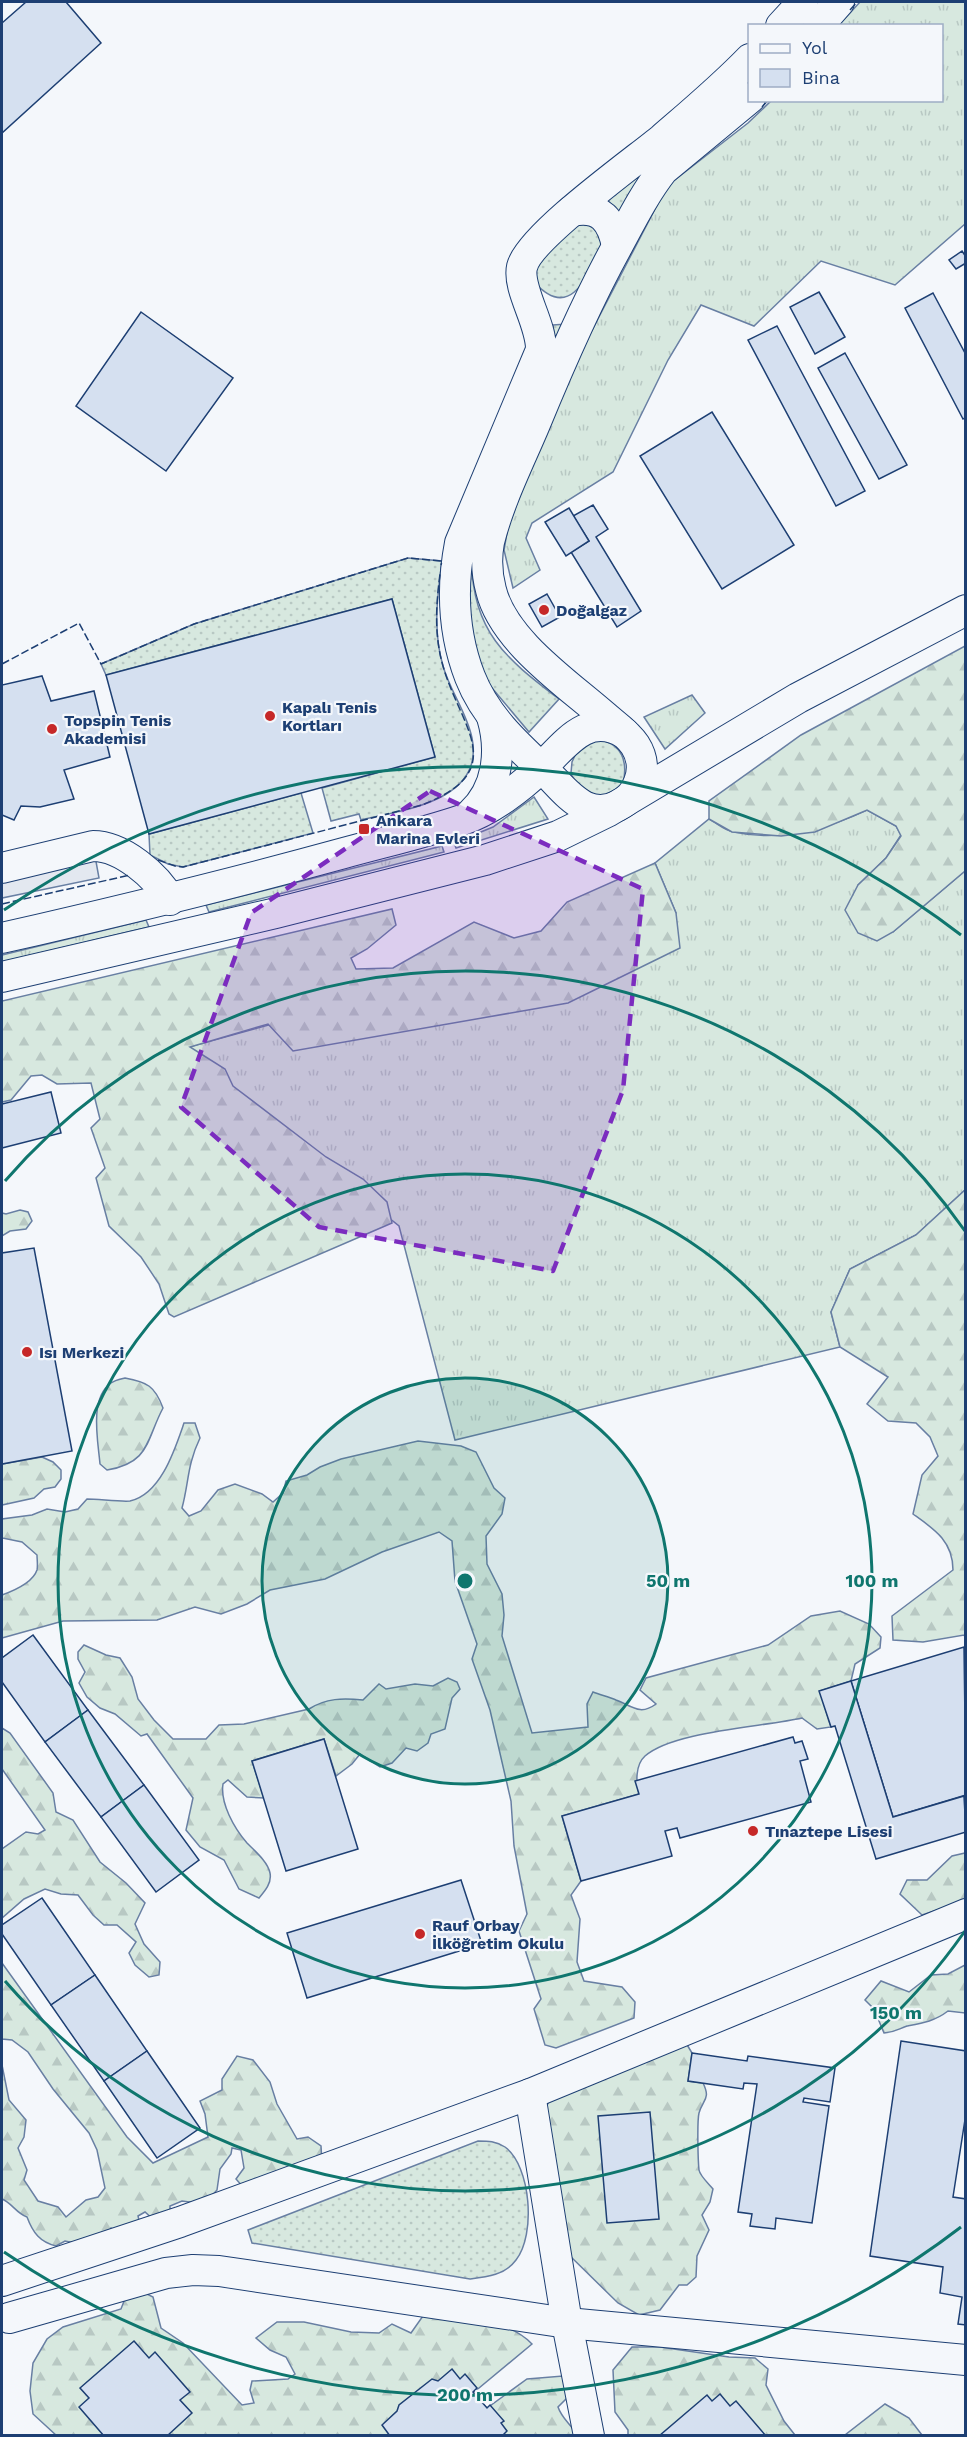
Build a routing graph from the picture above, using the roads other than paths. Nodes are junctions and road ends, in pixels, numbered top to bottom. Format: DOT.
graph roads {
  1 [pos="803,2"];
  2 [pos="839,2"];
  3 [pos="783,24"];
  4 [pos="820,24"];
  5 [pos="748,61"];
  6 [pos="748,100"];
  7 [pos="572,211"];
  8 [pos="617,246"];
  9 [pos="528,299"];
  10 [pos="590,300"];
  11 [pos="966,610"];
  12 [pos="492,717"];
  13 [pos="628,737"];
  14 [pos="692,763"];
  15 [pos="541,768"];
  16 [pos="624,802"];
  17 [pos="465,820"];
  18 [pos="2,868"];
  19 [pos="170,900"];
  20 [pos="2,938"];
  21 [pos="2,977"];
  22 [pos="966,1914"];
  23 [pos="530,2094"];
  24 [pos="2,2281"];
  25 [pos="4,2315"];
  26 [pos="567,2323"];
  27 [pos="966,2361"];
  28 [pos="589,2436"];
  1 -- 3 [label="street"];
  2 -- 4 [label="street"];
  5 -- 7 [label="street"];
  6 -- 8 [label="street"];
  7 -- 8 [label="street"];
  7 -- 9 [label="street"];
  8 -- 10 [label="street"];
  9 -- 10 [label="street"];
  9 -- 12 [label="street"];
  10 -- 13 [label="street"];
  11 -- 14 [label="street"];
  12 -- 15 [label="street"];
  12 -- 17 [label="street"];
  13 -- 14 [label="street"];
  13 -- 15 [label="street"];
  13 -- 16 [label="street"];
  14 -- 16 [label="street"];
  15 -- 16 [label="street"];
  15 -- 17 [label="street"];
  16 -- 21 [label="street"];
  17 -- 19 [label="street"];
  18 -- 19 [label="street"];
  19 -- 20 [label="street"];
  22 -- 23 [label="street"];
  23 -- 24 [label="street"];
  23 -- 26 [label="street"];
  25 -- 26 [label="street"];
  26 -- 27 [label="street"];
  26 -- 28 [label="street"];
}
